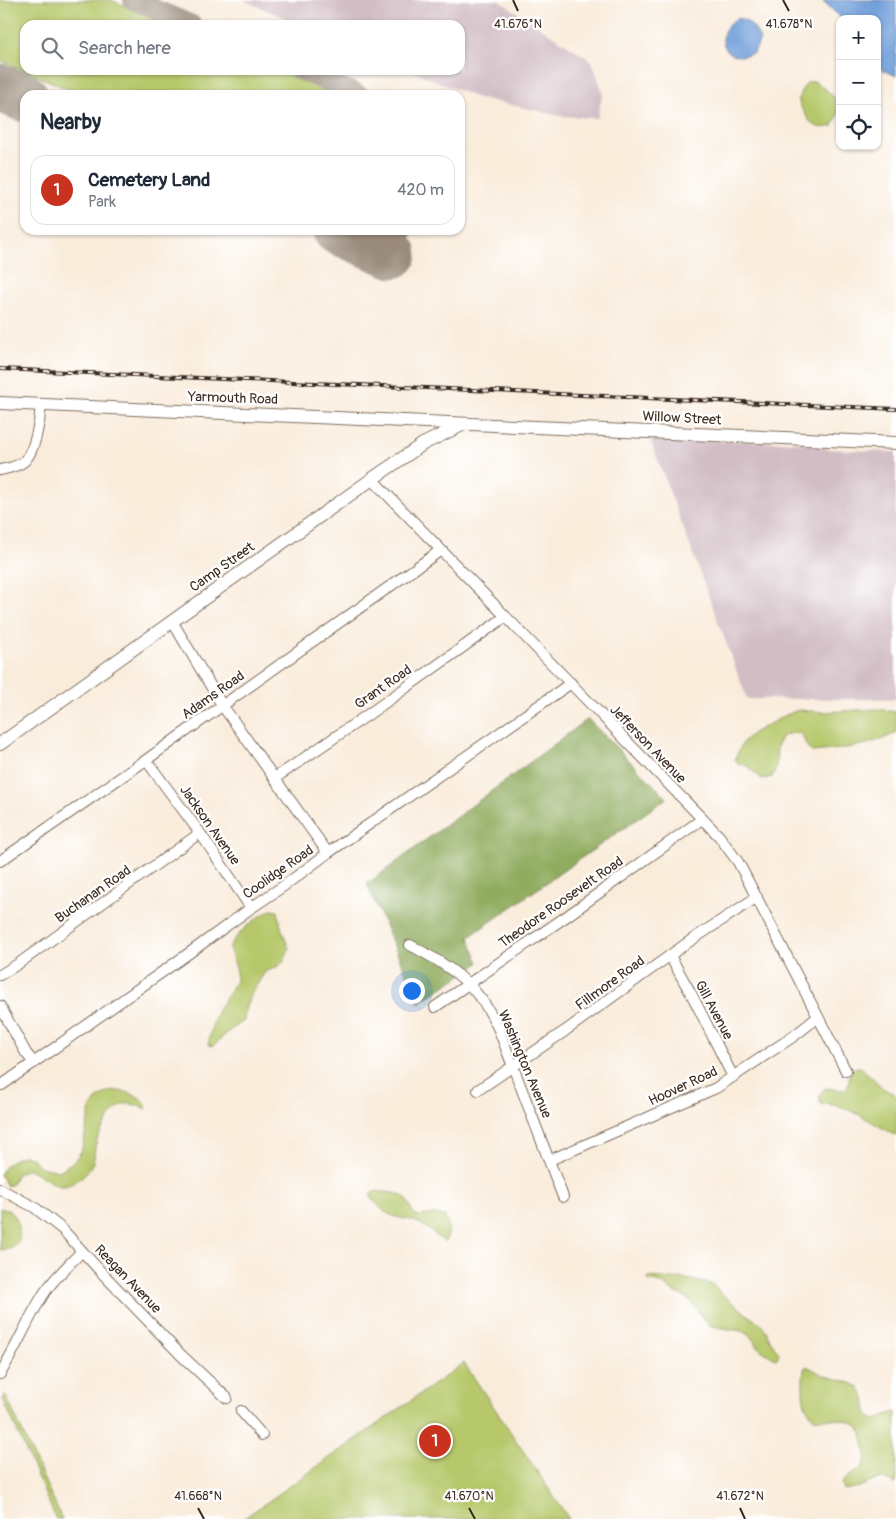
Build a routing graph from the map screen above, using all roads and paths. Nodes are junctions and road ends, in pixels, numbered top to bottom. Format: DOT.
graph roads {
  1 [pos="0,403"];
  2 [pos="41,405"];
  3 [pos="424,422"];
  4 [pos="466,423"];
  5 [pos="896,443"];
  6 [pos="423,444"];
  7 [pos="0,470"];
  8 [pos="372,479"];
  9 [pos="441,550"];
  10 [pos="505,617"];
  11 [pos="172,621"];
  12 [pos="571,683"];
  13 [pos="222,705"];
  14 [pos="0,744"];
  15 [pos="146,760"];
  16 [pos="275,778"];
  17 [pos="702,819"];
  18 [pos="200,834"];
  19 [pos="328,853"];
  20 [pos="0,861"];
  21 [pos="757,897"];
  22 [pos="251,908"];
  23 [pos="410,945"];
  24 [pos="670,956"];
  25 [pos="0,975"];
  26 [pos="469,984"];
  27 [pos="0,1006"];
  28 [pos="435,1007"];
  29 [pos="818,1017"];
  30 [pos="34,1063"];
  31 [pos="513,1066"];
  32 [pos="846,1071"];
  33 [pos="733,1077"];
  34 [pos="2,1085"];
  35 [pos="478,1090"];
  36 [pos="550,1160"];
  37 [pos="0,1189"];
  38 [pos="563,1197"];
  39 [pos="82,1251"];
  40 [pos="0,1374"];
  41 [pos="228,1398"];
  42 [pos="241,1411"];
  43 [pos="262,1435"];
  1 -- 2 [label="main road, Yarmouth Road"];
  2 -- 3 [label="main road, Yarmouth Road"];
  2 -- 7 [label="street"];
  3 -- 4 [label="main road, Yarmouth Road"];
  3 -- 6 [label="main road"];
  4 -- 5 [label="main road, Willow Street"];
  4 -- 6 [label="main road, Camp Street"];
  6 -- 8 [label="main road, Camp Street"];
  8 -- 9 [label="street, Jefferson Avenue"];
  8 -- 11 [label="main road, Camp Street"];
  9 -- 10 [label="street, Jefferson Avenue"];
  9 -- 13 [label="street, Adams Road"];
  10 -- 12 [label="street, Jefferson Avenue"];
  10 -- 16 [label="street, Grant Road"];
  11 -- 13 [label="street"];
  11 -- 14 [label="main road, Camp Street"];
  12 -- 17 [label="street, Jefferson Avenue"];
  12 -- 19 [label="street, Coolidge Road"];
  13 -- 15 [label="street, Adams Road"];
  13 -- 16 [label="street"];
  15 -- 18 [label="street, Jackson Avenue"];
  15 -- 20 [label="street, Adams Road"];
  16 -- 19 [label="street"];
  17 -- 21 [label="street, Jefferson Avenue"];
  17 -- 26 [label="street, Theodore Roosevelt Road"];
  18 -- 22 [label="street, Jackson Avenue"];
  18 -- 25 [label="street, Buchanan Road"];
  19 -- 22 [label="street, Coolidge Road"];
  21 -- 24 [label="street, Fillmore Road"];
  21 -- 29 [label="street, Jefferson Avenue"];
  22 -- 30 [label="street, Coolidge Road"];
  23 -- 26 [label="street, Washington Avenue"];
  24 -- 31 [label="street, Fillmore Road"];
  24 -- 33 [label="street, Gill Avenue"];
  26 -- 28 [label="street, Theodore Roosevelt Road"];
  26 -- 31 [label="street, Washington Avenue"];
  27 -- 30 [label="street"];
  29 -- 32 [label="street, Jefferson Avenue"];
  29 -- 33 [label="street, Hoover Road"];
  30 -- 34 [label="street, Coolidge Road"];
  31 -- 35 [label="street, Fillmore Road"];
  31 -- 36 [label="street, Washington Avenue"];
  33 -- 36 [label="street, Hoover Road"];
  36 -- 38 [label="street, Washington Avenue"];
  37 -- 39 [label="street, Reagan Avenue"];
  39 -- 40 [label="street"];
  39 -- 41 [label="street, Reagan Avenue"];
  42 -- 43 [label="street"];
}
